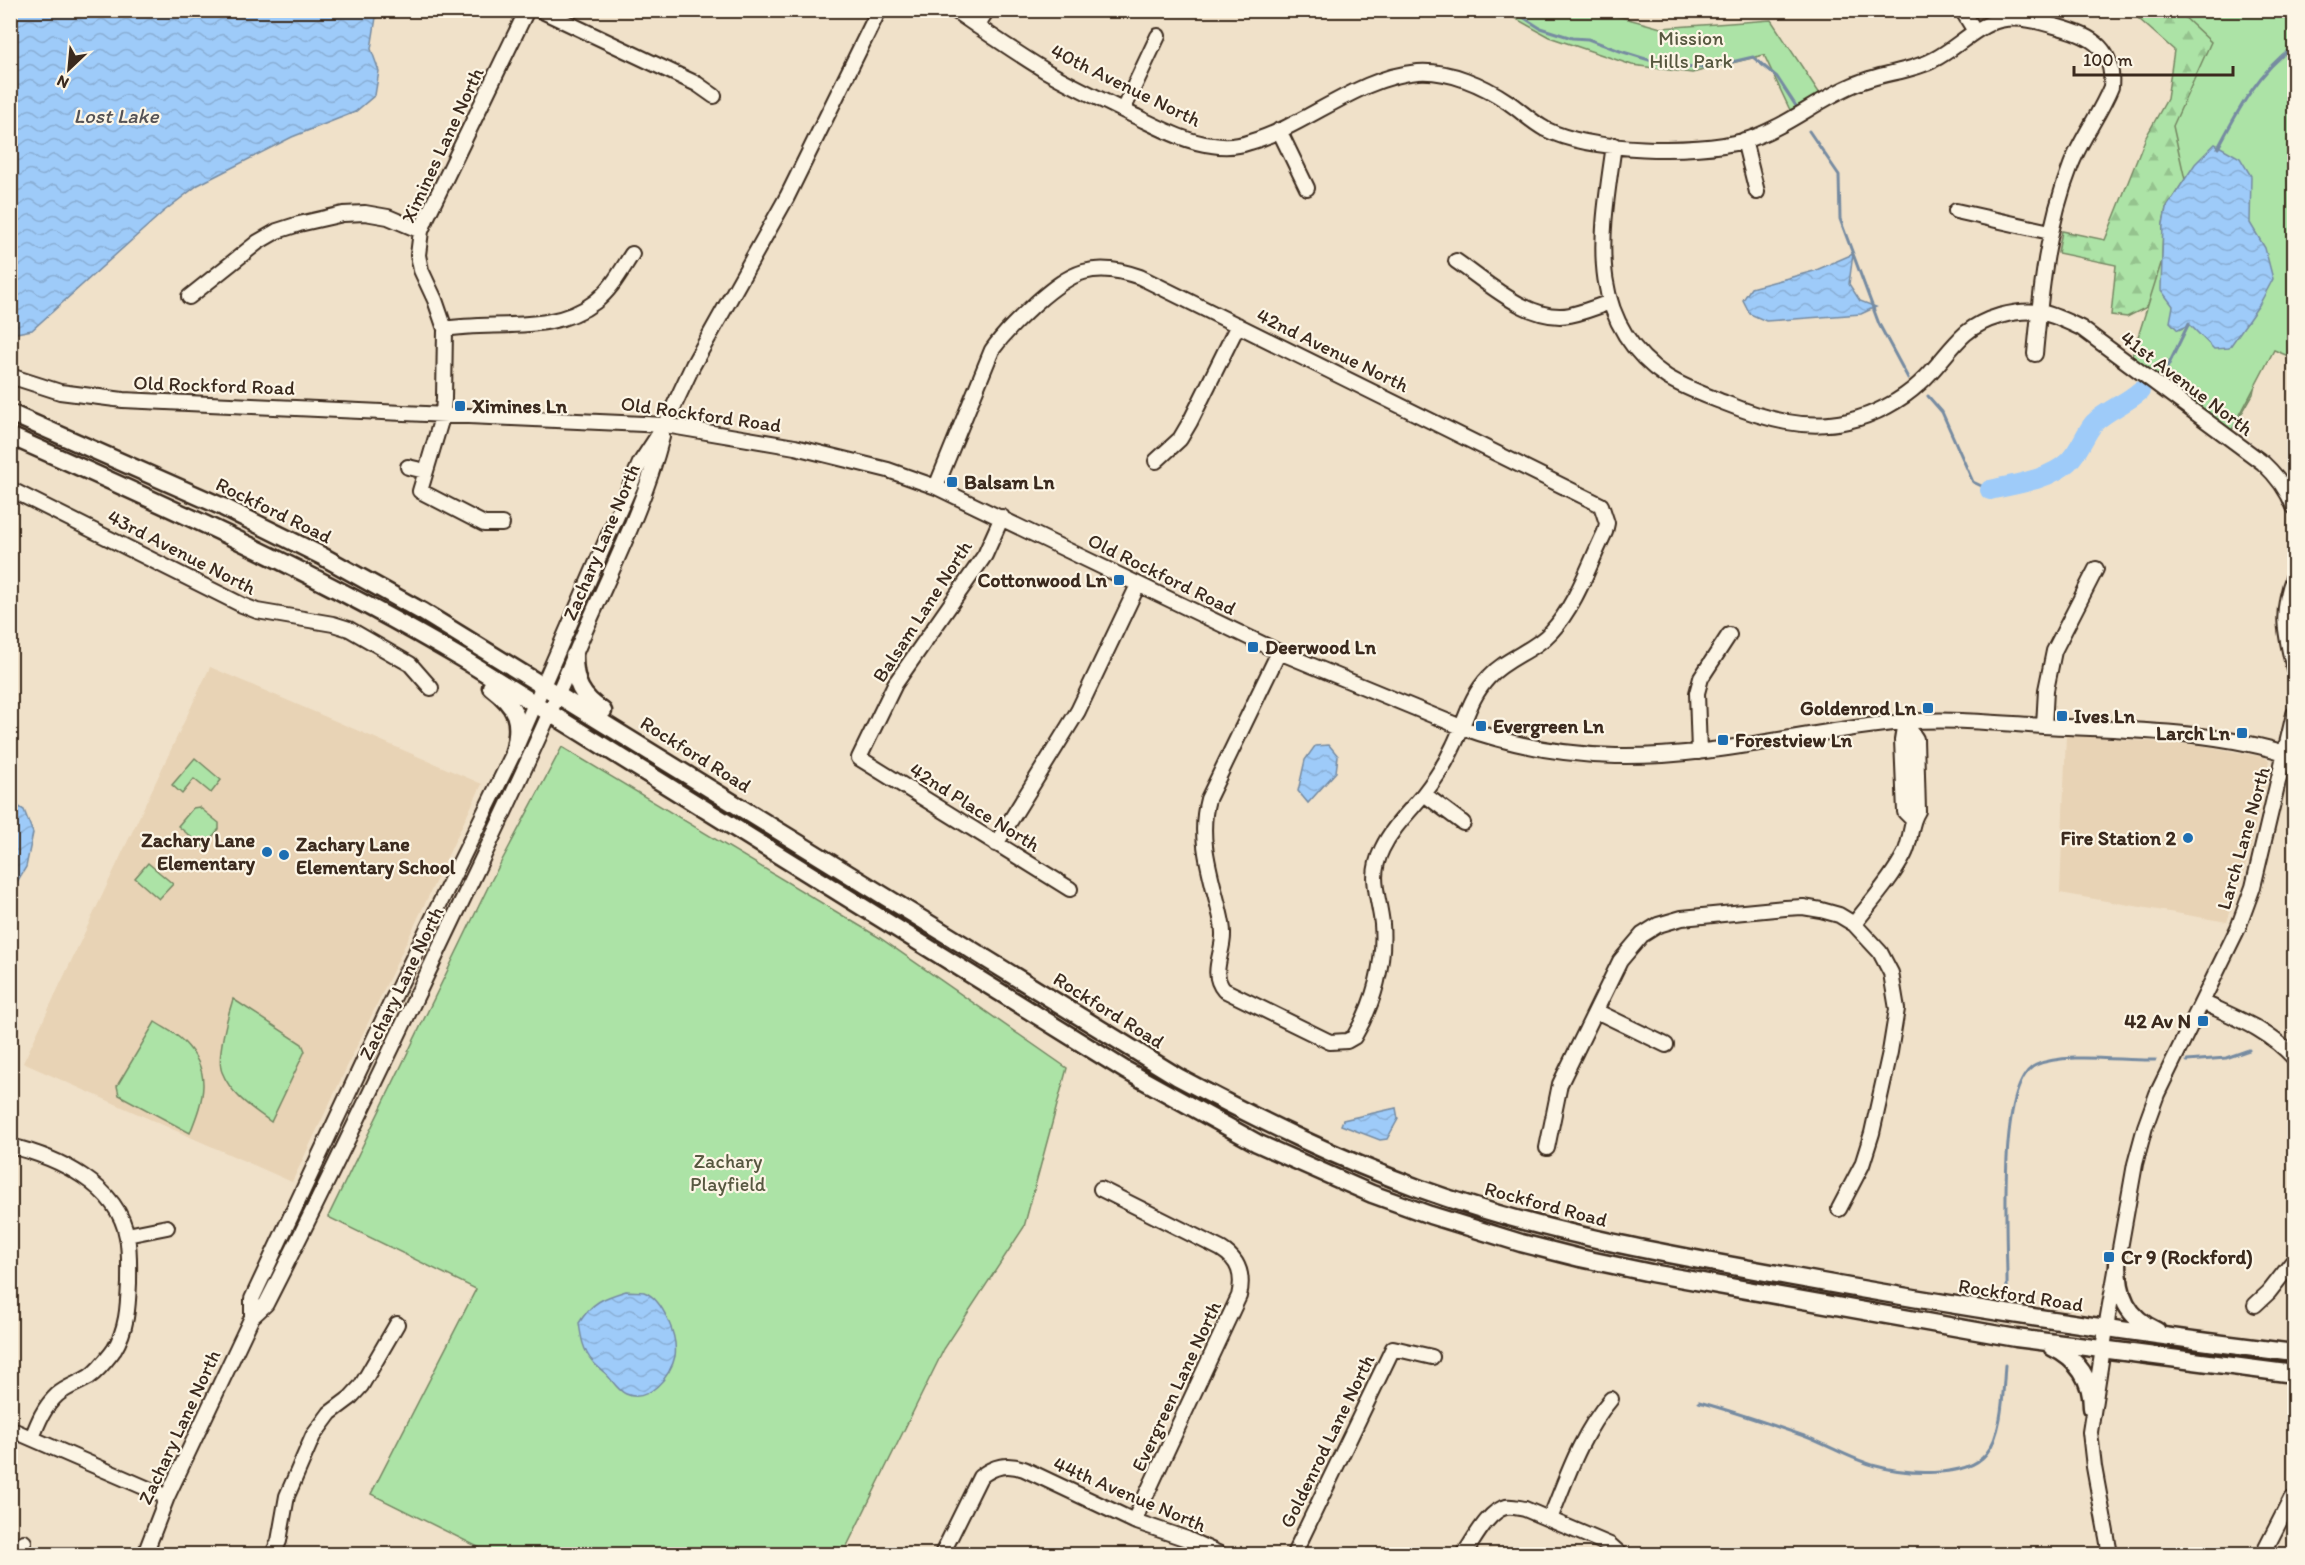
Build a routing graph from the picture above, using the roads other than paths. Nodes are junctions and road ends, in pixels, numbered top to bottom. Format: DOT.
graph roads {
  1 [pos="527,10"];
  2 [pos="540,10"];
  3 [pos="879,10"];
  4 [pos="954,10"];
  5 [pos="987,10"];
  6 [pos="1962,10"];
  7 [pos="977,26"];
  8 [pos="1976,31"];
  9 [pos="1158,36"];
  10 [pos="714,96"];
  11 [pos="1124,110"];
  12 [pos="1279,130"];
  13 [pos="1744,140"];
  14 [pos="1614,145"];
  15 [pos="1307,188"];
  16 [pos="1758,192"];
  17 [pos="1956,211"];
  18 [pos="421,231"];
  19 [pos="2050,232"];
  20 [pos="632,254"];
  21 [pos="1456,261"];
  22 [pos="189,297"];
  23 [pos="1610,302"];
  24 [pos="2038,312"];
  25 [pos="1238,325"];
  26 [pos="445,329"];
  27 [pos="2035,354"];
  28 [pos="10,376"];
  29 [pos="10,413"];
  30 [pos="442,414"];
  31 [pos="665,425"];
  32 [pos="10,436"];
  33 [pos="1156,461"];
  34 [pos="408,467"];
  35 [pos="425,471"];
  36 [pos="936,487"];
  37 [pos="10,489"];
  38 [pos="2295,507"];
  39 [pos="1002,517"];
  40 [pos="502,524"];
  41 [pos="610,528"];
  42 [pos="626,535"];
  43 [pos="2096,569"];
  44 [pos="2295,575"];
  45 [pos="1138,585"];
  46 [pos="1729,635"];
  47 [pos="434,642"];
  48 [pos="1279,652"];
  49 [pos="574,656"];
  50 [pos="2295,669"];
  51 [pos="543,684"];
  52 [pos="430,688"];
  53 [pos="558,694"];
  54 [pos="534,704"];
  55 [pos="550,714"];
  56 [pos="2295,714"];
  57 [pos="1905,722"];
  58 [pos="2044,726"];
  59 [pos="1461,727"];
  60 [pos="514,752"];
  61 [pos="1699,752"];
  62 [pos="2290,754"];
  63 [pos="859,758"];
  64 [pos="706,786"];
  65 [pos="1424,794"];
  66 [pos="1462,823"];
  67 [pos="996,844"];
  68 [pos="1070,889"];
  69 [pos="1854,924"];
  70 [pos="2202,1002"];
  71 [pos="1596,1011"];
  72 [pos="1666,1045"];
  73 [pos="2295,1058"];
  74 [pos="10,1146"];
  75 [pos="1546,1148"];
  76 [pos="1101,1190"];
  77 [pos="1839,1209"];
  78 [pos="166,1227"];
  79 [pos="127,1235"];
  80 [pos="2295,1260"];
  81 [pos="2118,1263"];
  82 [pos="2255,1305"];
  83 [pos="252,1317"];
  84 [pos="397,1324"];
  85 [pos="2106,1329"];
  86 [pos="2169,1337"];
  87 [pos="2041,1341"];
  88 [pos="2102,1350"];
  89 [pos="2295,1353"];
  90 [pos="1432,1357"];
  91 [pos="2295,1374"];
  92 [pos="1611,1399"];
  93 [pos="2092,1408"];
  94 [pos="10,1429"];
  95 [pos="32,1438"];
  96 [pos="167,1497"];
  97 [pos="2291,1499"];
  98 [pos="1550,1519"];
  99 [pos="1134,1521"];
  100 [pos="24,1542"];
  101 [pos="10,1554"];
  102 [pos="145,1554"];
  103 [pos="273,1554"];
  104 [pos="942,1554"];
  105 [pos="1220,1554"];
  106 [pos="1294,1554"];
  107 [pos="1464,1554"];
  108 [pos="1620,1554"];
  109 [pos="2110,1554"];
  110 [pos="2263,1554"];
  1 -- 18 [label="street, Ximines Lane North"];
  2 -- 10 [label="street"];
  3 -- 31 [label="street, Zachary Lane North"];
  4 -- 7 [label="street, 40th Avenue North"];
  5 -- 7 [label="street"];
  6 -- 8 [label="street"];
  7 -- 11 [label="street, 40th Avenue North"];
  8 -- 13 [label="street, 40th Avenue North"];
  8 -- 19 [label="street, 40th Avenue North"];
  9 -- 11 [label="street"];
  11 -- 12 [label="street, 40th Avenue North"];
  12 -- 14 [label="street, 40th Avenue North"];
  12 -- 15 [label="street"];
  13 -- 14 [label="street, 40th Avenue North"];
  13 -- 16 [label="street"];
  14 -- 23 [label="street"];
  17 -- 19 [label="street"];
  18 -- 22 [label="street"];
  18 -- 26 [label="street, Ximines Lane North"];
  19 -- 24 [label="street"];
  20 -- 26 [label="street"];
  21 -- 23 [label="street"];
  23 -- 24 [label="street, 41st Avenue North"];
  24 -- 27 [label="street"];
  24 -- 38 [label="street, 41st Avenue North"];
  25 -- 33 [label="street"];
  25 -- 36 [label="street, 42nd Avenue North"];
  25 -- 59 [label="street, 42nd Avenue North"];
  26 -- 30 [label="street, Ximines Lane North"];
  28 -- 30 [label="street, Old Rockford Road"];
  29 -- 51 [label="main road, Rockford Road"];
  30 -- 31 [label="street, Old Rockford Road"];
  30 -- 35 [label="street, Ximines Lane North"];
  31 -- 36 [label="street, Old Rockford Road"];
  31 -- 41 [label="street, Zachary Lane North"];
  31 -- 42 [label="street, Zachary Lane North"];
  32 -- 47 [label="main road"];
  34 -- 35 [label="street"];
  35 -- 40 [label="street, Ximines Lane North"];
  36 -- 39 [label="street, Old Rockford Road"];
  37 -- 52 [label="street, 43rd Avenue North"];
  39 -- 45 [label="street, Old Rockford Road"];
  39 -- 63 [label="street, Balsam Lane North"];
  41 -- 42 [label="street"];
  41 -- 51 [label="street, Zachary Lane North"];
  42 -- 49 [label="street, Zachary Lane North"];
  43 -- 58 [label="street"];
  44 -- 50 [label="street"];
  45 -- 48 [label="street, Old Rockford Road"];
  45 -- 67 [label="street"];
  46 -- 61 [label="street"];
  47 -- 54 [label="main road"];
  47 -- 60 [label="main road"];
  48 -- 59 [label="street, Old Rockford Road"];
  48 -- 65 [label="street"];
  49 -- 53 [label="street, Zachary Lane North"];
  49 -- 64 [label="main road"];
  51 -- 53 [label="main road, Rockford Road"];
  51 -- 54 [label="street, Zachary Lane North"];
  53 -- 55 [label="street, Zachary Lane North"];
  53 -- 64 [label="main road, Rockford Road"];
  54 -- 55 [label="main road"];
  54 -- 60 [label="street, Zachary Lane North"];
  55 -- 83 [label="street, Zachary Lane North"];
  55 -- 87 [label="main road"];
  56 -- 62 [label="street"];
  57 -- 58 [label="street, Old Rockford Road"];
  57 -- 61 [label="street, Old Rockford Road"];
  57 -- 69 [label="street"];
  58 -- 62 [label="street, Old Rockford Road"];
  59 -- 61 [label="street, Old Rockford Road"];
  59 -- 65 [label="street"];
  60 -- 83 [label="street, Zachary Lane North"];
  62 -- 70 [label="street, Larch Lane North"];
  63 -- 67 [label="street, 42nd Place North"];
  64 -- 85 [label="main road, Rockford Road"];
  65 -- 66 [label="street"];
  67 -- 68 [label="street, 42nd Place North"];
  69 -- 71 [label="street"];
  69 -- 77 [label="street"];
  70 -- 73 [label="street"];
  70 -- 81 [label="street, Larch Lane North"];
  71 -- 72 [label="street"];
  71 -- 75 [label="street"];
  74 -- 79 [label="street"];
  76 -- 99 [label="street, Evergreen Lane North"];
  78 -- 79 [label="street"];
  79 -- 95 [label="street"];
  80 -- 82 [label="street"];
  81 -- 85 [label="street, Larch Lane North"];
  81 -- 86 [label="main road"];
  83 -- 96 [label="street, Zachary Lane North"];
  84 -- 103 [label="street"];
  85 -- 86 [label="main road, Rockford Road"];
  85 -- 88 [label="street, Larch Lane North"];
  86 -- 89 [label="main road, Rockford Road"];
  87 -- 88 [label="main road"];
  87 -- 93 [label="main road"];
  88 -- 91 [label="main road"];
  88 -- 93 [label="street, Larch Lane North"];
  90 -- 106 [label="street, Goldenrod Lane North"];
  92 -- 98 [label="street"];
  93 -- 109 [label="street, Larch Lane North"];
  94 -- 95 [label="street"];
  95 -- 96 [label="street"];
  96 -- 102 [label="street, Zachary Lane North"];
  97 -- 110 [label="street"];
  98 -- 107 [label="street"];
  98 -- 108 [label="street"];
  99 -- 104 [label="street, 44th Avenue North"];
  99 -- 105 [label="street, 44th Avenue North"];
  100 -- 101 [label="street"];
}
